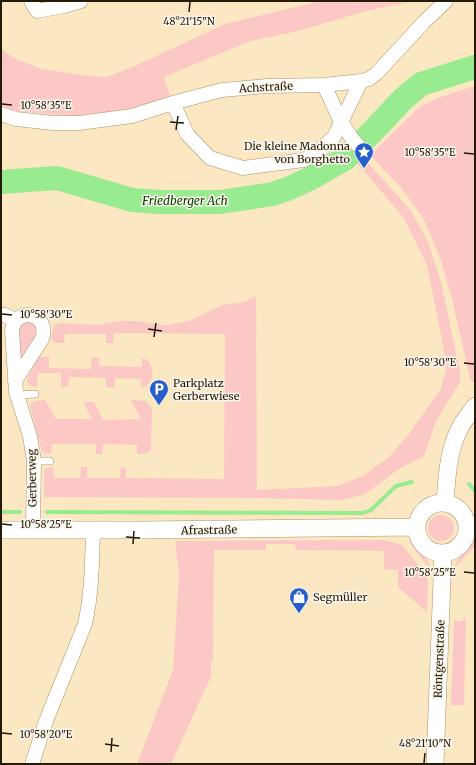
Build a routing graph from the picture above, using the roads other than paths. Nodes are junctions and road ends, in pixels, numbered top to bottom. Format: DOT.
graph roads {
  1 [pos="31,1"];
  2 [pos="81,1"];
  3 [pos="446,1"];
  4 [pos="361,82"];
  5 [pos="324,85"];
  6 [pos="173,103"];
  7 [pos="1,114"];
  8 [pos="341,122"];
  9 [pos="364,152"];
  10 [pos="1,315"];
  11 [pos="16,321"];
  12 [pos="15,381"];
  13 [pos="35,394"];
  14 [pos="18,395"];
  15 [pos="475,406"];
  16 [pos="34,461"];
  17 [pos="50,461"];
  18 [pos="445,503"];
  19 [pos="417,527"];
  20 [pos="471,528"];
  21 [pos="1,530"];
  22 [pos="33,530"];
  23 [pos="93,530"];
  24 [pos="443,554"];
  25 [pos="32,764"];
  26 [pos="435,764"];
  1 -- 2 [label="street"];
  3 -- 4 [label="street, Achstraße"];
  4 -- 5 [label="street, Achstraße"];
  4 -- 8 [label="street"];
  5 -- 6 [label="street, Achstraße"];
  5 -- 8 [label="street"];
  6 -- 7 [label="street, Achstraße"];
  6 -- 8 [label="street"];
  8 -- 9 [label="street"];
  10 -- 11 [label="street"];
  11 -- 12 [label="street, Gerberweg"];
  11 -- 12 [label="street"];
  12 -- 14 [label="street, Gerberweg"];
  13 -- 14 [label="lane"];
  14 -- 16 [label="street, Gerberweg"];
  15 -- 18 [label="street"];
  16 -- 17 [label="lane"];
  16 -- 22 [label="street, Gerberweg"];
  18 -- 19 [label="street"];
  18 -- 20 [label="street"];
  19 -- 23 [label="street, Afrastraße"];
  19 -- 24 [label="street"];
  20 -- 24 [label="street"];
  21 -- 22 [label="street, Afrastraße"];
  22 -- 23 [label="street, Afrastraße"];
  23 -- 25 [label="street"];
  24 -- 26 [label="street, Röntgenstraße"];
}
